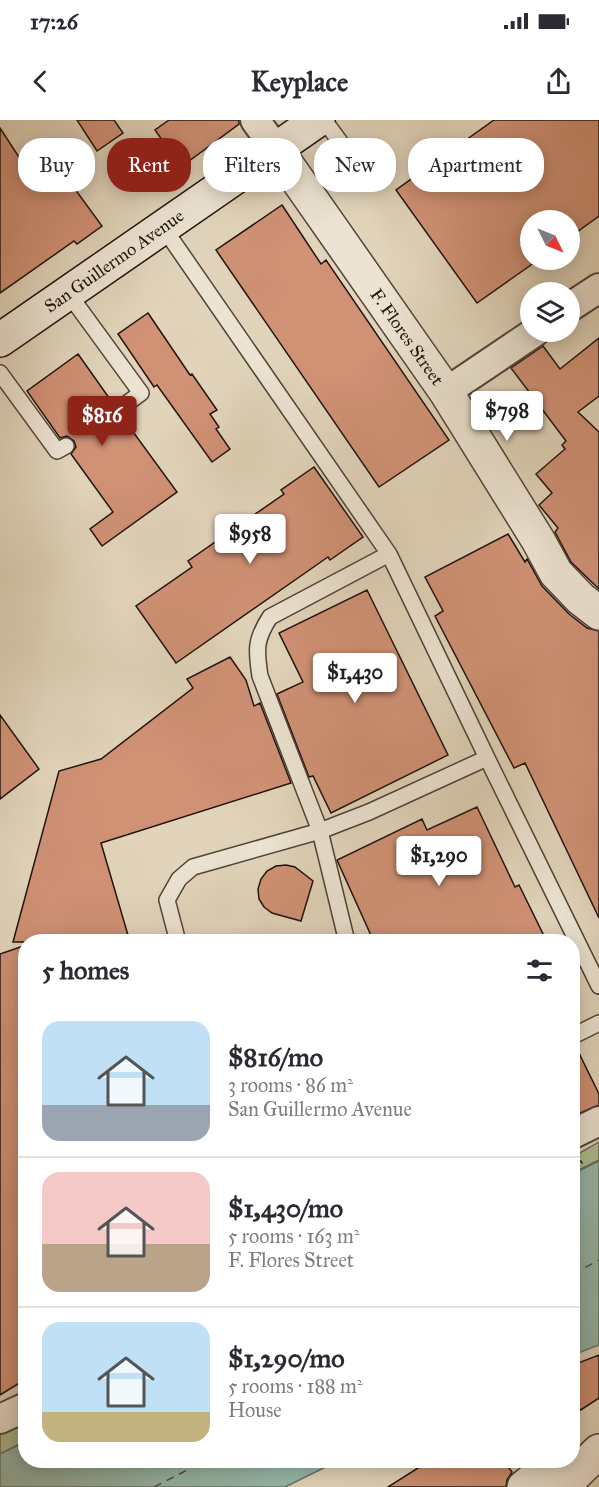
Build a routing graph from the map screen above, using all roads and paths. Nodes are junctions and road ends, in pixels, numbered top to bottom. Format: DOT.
graph roads {
  1 [pos="255,120"];
  2 [pos="318,120"];
  3 [pos="324,120"];
  4 [pos="268,138"];
  5 [pos="292,138"];
  6 [pos="337,138"];
  7 [pos="302,186"];
  8 [pos="214,192"];
  9 [pos="163,227"];
  10 [pos="599,288"];
  11 [pos="68,293"];
  12 [pos="580,301"];
  13 [pos="0,340"];
  14 [pos="520,342"];
  15 [pos="0,373"];
  16 [pos="446,392"];
  17 [pos="118,410"];
  18 [pos="66,446"];
  19 [pos="389,554"];
  20 [pos="599,613"];
  21 [pos="487,758"];
  22 [pos="320,831"];
  23 [pos="176,934"];
  24 [pos="345,934"];
  25 [pos="573,934"];
  26 [pos="580,947"];
  27 [pos="599,986"];
  28 [pos="599,1023"];
  29 [pos="580,1032"];
  30 [pos="599,1121"];
  31 [pos="580,1130"];
  32 [pos="18,1411"];
  33 [pos="0,1419"];
  34 [pos="599,1426"];
  35 [pos="580,1441"];
  36 [pos="599,1451"];
  37 [pos="580,1459"];
  38 [pos="558,1468"];
  39 [pos="541,1475"];
  1 -- 4 [label="street"];
  2 -- 5 [label="street, San Guillermo Avenue"];
  3 -- 6 [label="lane"];
  7 -- 16 [label="street, F. Flores Street"];
  8 -- 9 [label="street, San Guillermo Avenue"];
  9 -- 11 [label="street, San Guillermo Avenue"];
  9 -- 19 [label="lane"];
  10 -- 12 [label="street"];
  11 -- 13 [label="street, San Guillermo Avenue"];
  11 -- 17 [label="lane"];
  14 -- 16 [label="street"];
  15 -- 18 [label="lane"];
  16 -- 20 [label="street, F. Flores Street"];
  19 -- 21 [label="lane"];
  19 -- 22 [label="lane"];
  21 -- 22 [label="lane"];
  21 -- 25 [label="lane"];
  22 -- 23 [label="lane"];
  22 -- 24 [label="lane"];
  26 -- 27 [label="lane"];
  28 -- 29 [label="lane"];
  30 -- 31 [label="street"];
  32 -- 33 [label="street"];
  34 -- 35 [label="street"];
  36 -- 37 [label="street"];
  38 -- 39 [label="street"];
}
